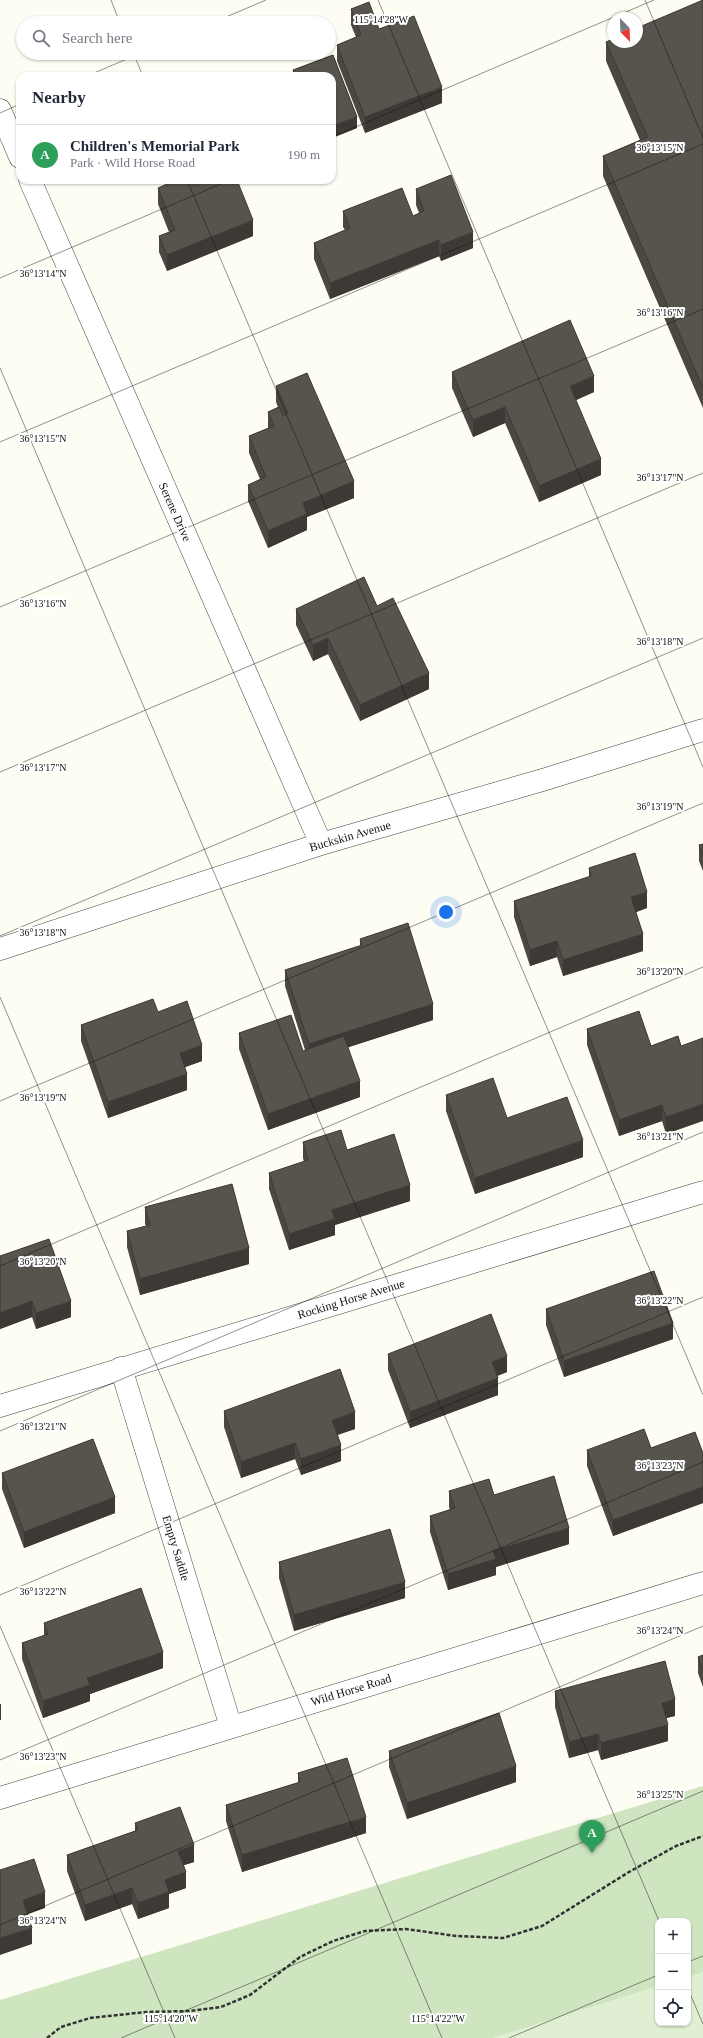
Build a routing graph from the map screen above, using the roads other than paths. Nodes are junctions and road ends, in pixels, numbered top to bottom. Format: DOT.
graph roads {
  1 [pos="0,110"];
  2 [pos="16,148"];
  3 [pos="32,184"];
  4 [pos="703,730"];
  5 [pos="321,844"];
  6 [pos="0,949"];
  7 [pos="703,1192"];
  8 [pos="121,1368"];
  9 [pos="0,1406"];
  10 [pos="703,1583"];
  11 [pos="231,1727"];
  12 [pos="0,1798"];
  1 -- 2 [label="street"];
  3 -- 5 [label="street, Serene Drive"];
  4 -- 5 [label="street, Buckskin Avenue"];
  5 -- 6 [label="street, Buckskin Avenue"];
  7 -- 8 [label="street, Rocking Horse Avenue"];
  8 -- 9 [label="street, Rocking Horse Avenue"];
  8 -- 11 [label="street, Empty Saddle"];
  10 -- 11 [label="street, Wild Horse Road"];
  11 -- 12 [label="street, Wild Horse Road"];
}
